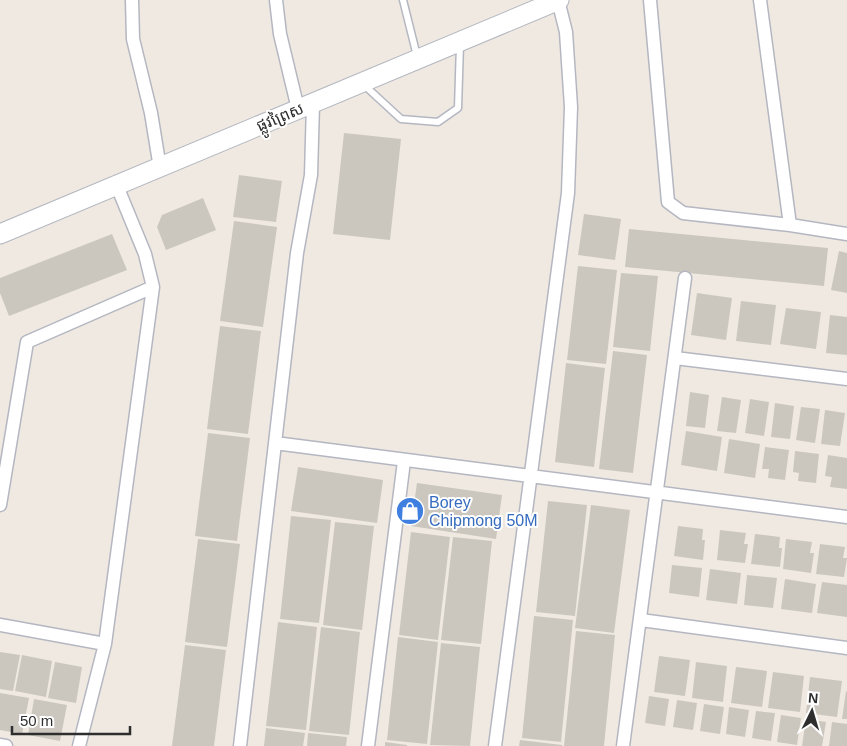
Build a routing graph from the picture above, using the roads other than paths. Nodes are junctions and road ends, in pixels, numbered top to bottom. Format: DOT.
graph roads {
  1 [pos="132,0"];
  2 [pos="276,0"];
  3 [pos="403,0"];
  4 [pos="559,0"];
  5 [pos="650,0"];
  6 [pos="760,0"];
  7 [pos="460,42"];
  8 [pos="417,60"];
  9 [pos="362,83"];
  10 [pos="305,106"];
  11 [pos="160,168"];
  12 [pos="117,186"];
  13 [pos="790,225"];
  14 [pos="0,234"];
  15 [pos="847,234"];
  16 [pos="685,278"];
  17 [pos="154,287"];
  18 [pos="675,358"];
  19 [pos="847,379"];
  20 [pos="274,443"];
  21 [pos="404,460"];
  22 [pos="531,477"];
  23 [pos="657,492"];
  24 [pos="0,506"];
  25 [pos="847,516"];
  26 [pos="641,620"];
  27 [pos="0,625"];
  28 [pos="105,644"];
  29 [pos="847,648"];
  30 [pos="0,745"];
  31 [pos="6,746"];
  32 [pos="79,746"];
  33 [pos="240,746"];
  34 [pos="368,746"];
  35 [pos="495,746"];
  36 [pos="623,746"];
  1 -- 11 [label="street"];
  2 -- 10 [label="street"];
  3 -- 8 [label="lane"];
  4 -- 7 [label="main road, ផ្លូវព្រៃស"];
  4 -- 22 [label="street"];
  5 -- 13 [label="street"];
  6 -- 13 [label="street"];
  7 -- 8 [label="main road, ផ្លូវព្រៃស"];
  7 -- 9 [label="lane"];
  8 -- 9 [label="main road, ផ្លូវព្រៃស"];
  9 -- 10 [label="main road, ផ្លូវព្រៃស"];
  10 -- 11 [label="main road, ផ្លូវព្រៃស"];
  10 -- 20 [label="street"];
  11 -- 12 [label="main road, ផ្លូវព្រៃស"];
  12 -- 14 [label="main road, ផ្លូវព្រៃស"];
  12 -- 17 [label="street"];
  13 -- 15 [label="street"];
  16 -- 18 [label="street"];
  17 -- 24 [label="street"];
  17 -- 28 [label="street"];
  18 -- 19 [label="street"];
  18 -- 23 [label="street"];
  20 -- 21 [label="street"];
  20 -- 33 [label="street"];
  21 -- 22 [label="street"];
  21 -- 34 [label="street"];
  22 -- 23 [label="street"];
  22 -- 35 [label="street"];
  23 -- 25 [label="street"];
  23 -- 26 [label="street"];
  26 -- 29 [label="street"];
  26 -- 36 [label="street"];
  27 -- 28 [label="street"];
  28 -- 32 [label="street"];
  30 -- 31 [label="street"];
}
